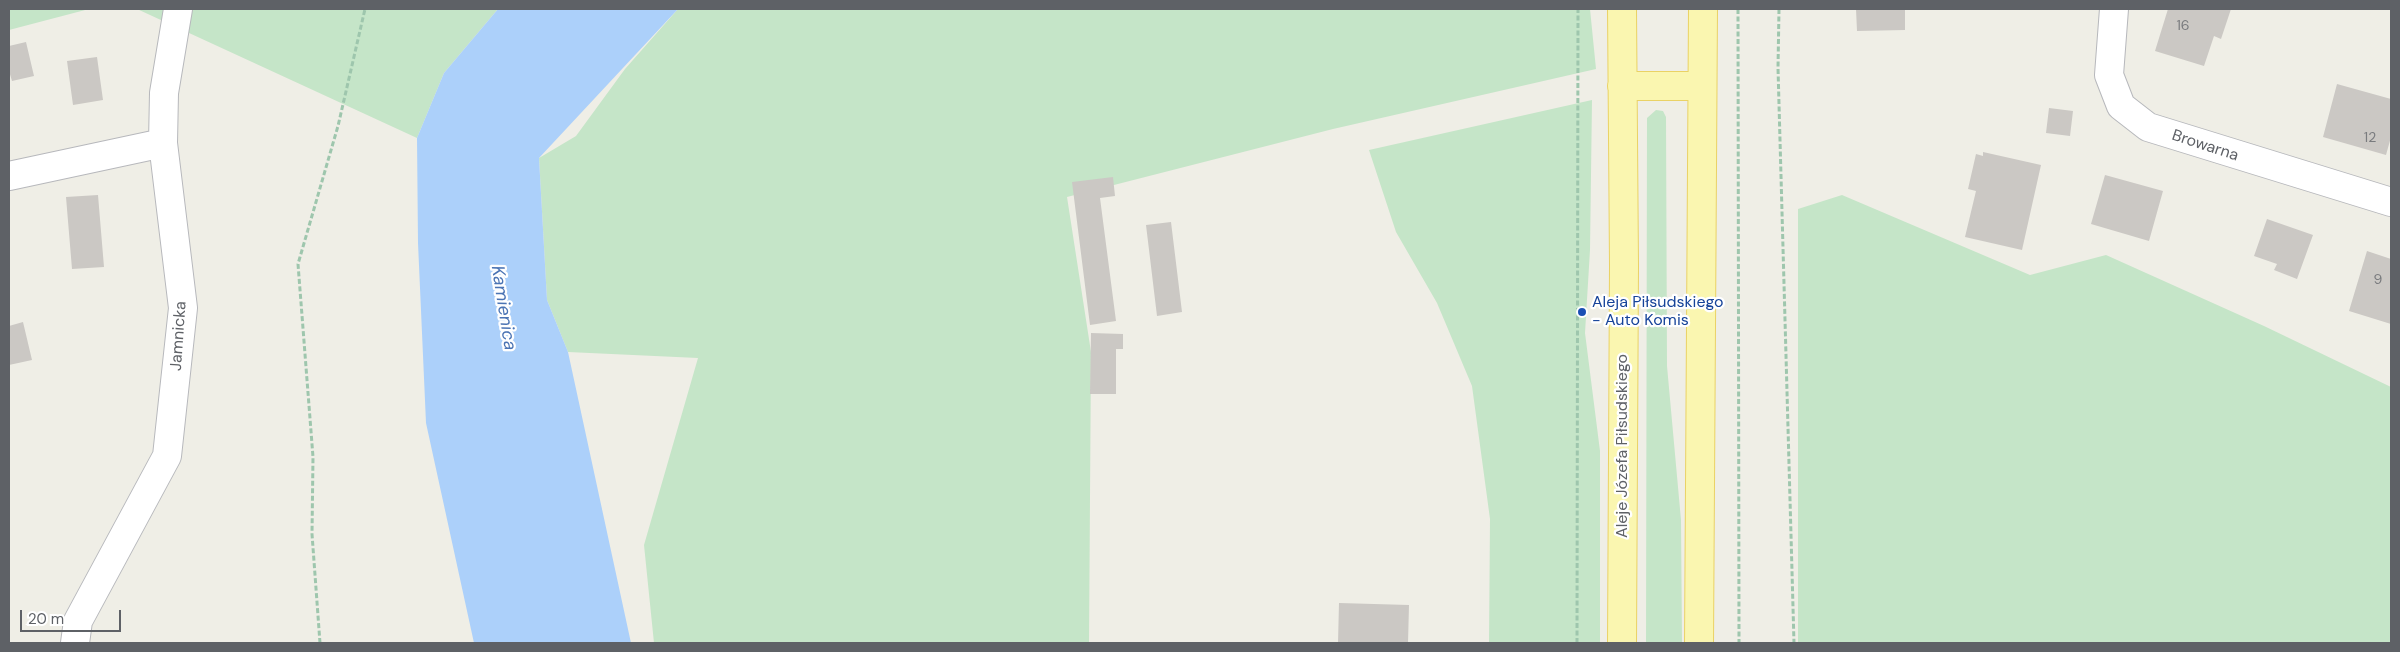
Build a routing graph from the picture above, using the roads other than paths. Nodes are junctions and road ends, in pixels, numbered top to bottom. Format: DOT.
graph roads {
  1 [pos="178,9"];
  2 [pos="1622,9"];
  3 [pos="1703,9"];
  4 [pos="2114,9"];
  5 [pos="1622,86"];
  6 [pos="1702,86"];
  7 [pos="164,143"];
  8 [pos="9,176"];
  9 [pos="2391,202"];
  10 [pos="75,643"];
  11 [pos="1622,643"];
  12 [pos="1699,643"];
  1 -- 7 [label="street, Jamnicka"];
  2 -- 5 [label="main road, Aleje Józefa Piłsudskiego"];
  3 -- 6 [label="main road"];
  4 -- 9 [label="street, Browarna"];
  5 -- 6 [label="main road"];
  5 -- 11 [label="main road, Aleje Józefa Piłsudskiego"];
  6 -- 12 [label="main road"];
  7 -- 8 [label="street"];
  7 -- 10 [label="street, Jamnicka"];
}
